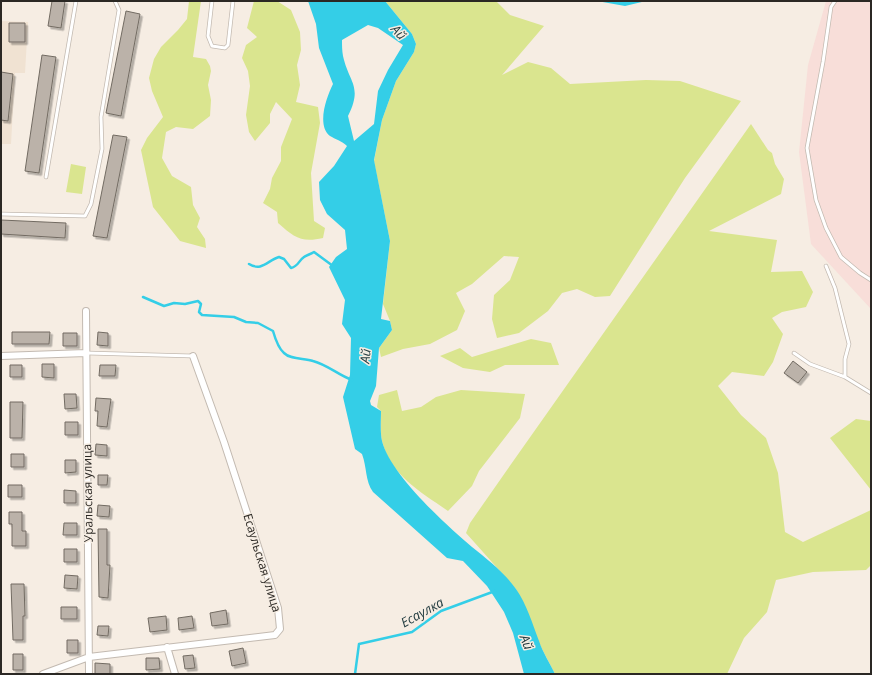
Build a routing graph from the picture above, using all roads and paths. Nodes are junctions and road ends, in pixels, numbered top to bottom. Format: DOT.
graph roads {
  1 [pos="76,1"];
  2 [pos="115,1"];
  3 [pos="212,1"];
  4 [pos="233,1"];
  5 [pos="834,1"];
  6 [pos="46,177"];
  7 [pos="1,214"];
  8 [pos="826,266"];
  9 [pos="871,280"];
  10 [pos="86,311"];
  11 [pos="86,353"];
  12 [pos="794,353"];
  13 [pos="1,356"];
  14 [pos="193,356"];
  15 [pos="845,377"];
  16 [pos="871,393"];
  17 [pos="167,647"];
  18 [pos="89,657"];
  19 [pos="43,674"];
  20 [pos="89,674"];
  21 [pos="175,674"];
  1 -- 6 [label="lane"];
  2 -- 7 [label="lane"];
  3 -- 4 [label="lane"];
  5 -- 9 [label="lane"];
  8 -- 15 [label="lane"];
  10 -- 11 [label="street, Уральская улица"];
  11 -- 13 [label="street"];
  11 -- 14 [label="lane"];
  11 -- 18 [label="street, Уральская улица"];
  12 -- 15 [label="lane"];
  14 -- 17 [label="street, Есаульская улица"];
  15 -- 16 [label="lane"];
  17 -- 18 [label="street, Есаульская улица"];
  17 -- 21 [label="street"];
  18 -- 19 [label="street, Есаульская улица"];
  18 -- 20 [label="street, Уральская улица"];
}
